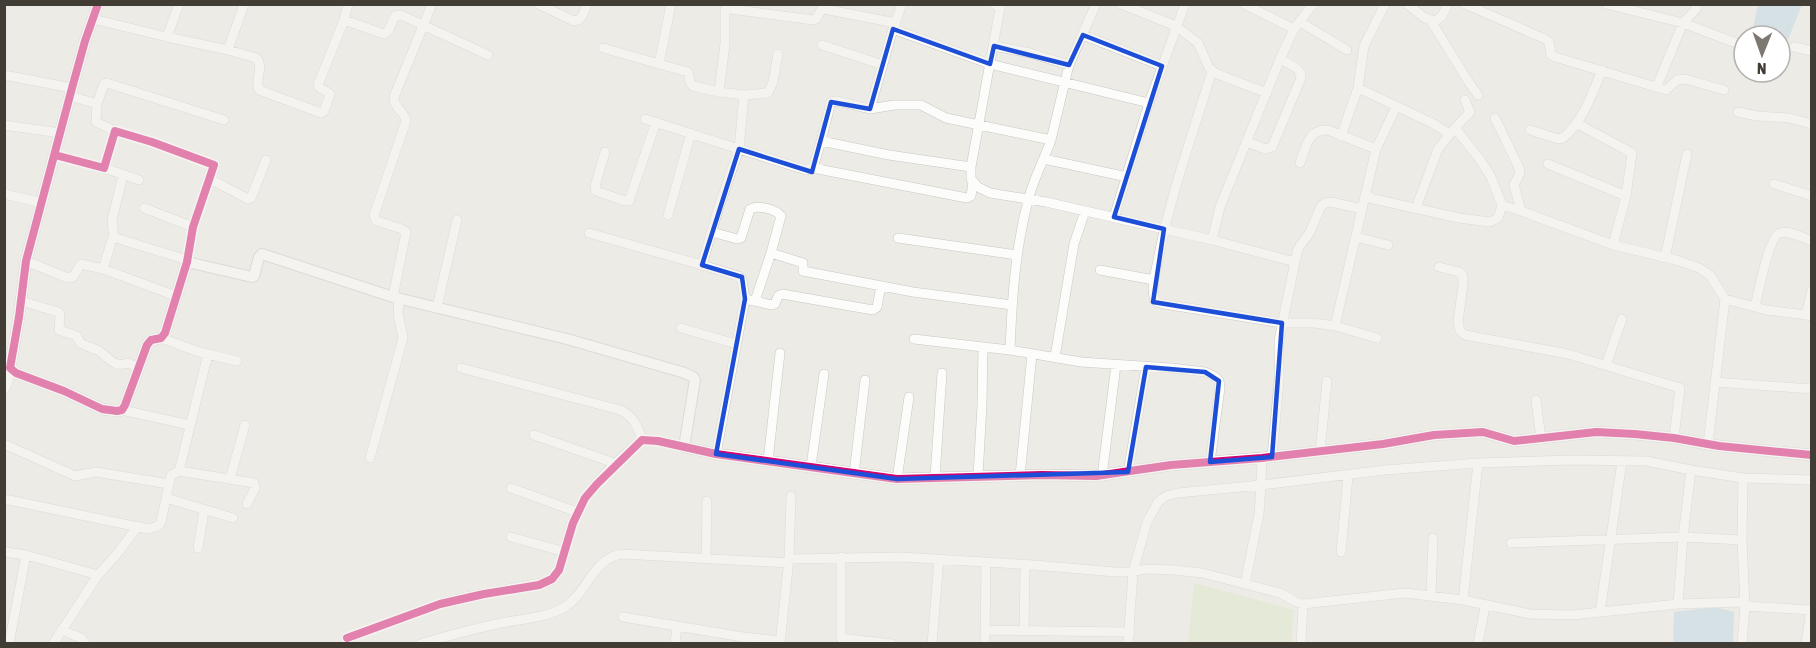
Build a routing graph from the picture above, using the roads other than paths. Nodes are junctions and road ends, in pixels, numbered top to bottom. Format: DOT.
graph roads {
  1 [pos="98,4"];
  2 [pos="179,4"];
  3 [pos="244,4"];
  4 [pos="348,4"];
  5 [pos="432,4"];
  6 [pos="538,4"];
  7 [pos="587,4"];
  8 [pos="671,4"];
  9 [pos="902,4"];
  10 [pos="994,4"];
  11 [pos="1095,4"];
  12 [pos="1121,4"];
  13 [pos="1185,4"];
  14 [pos="1244,4"];
  15 [pos="1313,4"];
  16 [pos="1385,4"];
  17 [pos="1407,4"];
  18 [pos="1448,4"];
  19 [pos="1465,4"];
  20 [pos="1606,4"];
  21 [pos="1697,4"];
  22 [pos="93,19"];
  23 [pos="344,20"];
  24 [pos="1431,21"];
  25 [pos="1683,23"];
  26 [pos="424,24"];
  27 [pos="894,26"];
  28 [pos="1176,26"];
  29 [pos="1297,26"];
  30 [pos="1083,35"];
  31 [pos="167,37"];
  32 [pos="1732,41"];
  33 [pos="822,45"];
  34 [pos="994,46"];
  35 [pos="1794,46"];
  36 [pos="603,48"];
  37 [pos="228,50"];
  38 [pos="1347,50"];
  39 [pos="1812,51"];
  40 [pos="778,54"];
  41 [pos="488,55"];
  42 [pos="1280,59"];
  43 [pos="659,64"];
  44 [pos="990,64"];
  45 [pos="883,65"];
  46 [pos="1069,65"];
  47 [pos="1162,66"];
  48 [pos="1212,70"];
  49 [pos="1602,70"];
  50 [pos="4,75"];
  51 [pos="1065,83"];
  52 [pos="1657,86"];
  53 [pos="1358,88"];
  54 [pos="1724,90"];
  55 [pos="71,92"];
  56 [pos="719,92"];
  57 [pos="1267,93"];
  58 [pos="744,95"];
  59 [pos="1478,95"];
  60 [pos="1465,100"];
  61 [pos="1149,103"];
  62 [pos="97,104"];
  63 [pos="1396,107"];
  64 [pos="870,109"];
  65 [pos="1738,112"];
  66 [pos="1495,118"];
  67 [pos="645,119"];
  68 [pos="224,120"];
  69 [pos="656,122"];
  70 [pos="1576,123"];
  71 [pos="1812,124"];
  72 [pos="4,125"];
  73 [pos="980,125"];
  74 [pos="1530,129"];
  75 [pos="115,131"];
  76 [pos="1452,131"];
  77 [pos="60,133"];
  78 [pos="691,133"];
  79 [pos="1341,136"];
  80 [pos="1051,140"];
  81 [pos="821,141"];
  82 [pos="1247,142"];
  83 [pos="740,148"];
  84 [pos="1376,149"];
  85 [pos="605,152"];
  86 [pos="1688,154"];
  87 [pos="56,155"];
  88 [pos="1044,159"];
  89 [pos="266,160"];
  90 [pos="1299,163"];
  91 [pos="1548,164"];
  92 [pos="971,167"];
  93 [pos="104,168"];
  94 [pos="813,168"];
  95 [pos="123,175"];
  96 [pos="1127,177"];
  97 [pos="210,178"];
  98 [pos="139,180"];
  99 [pos="973,182"];
  100 [pos="1774,184"];
  101 [pos="4,194"];
  102 [pos="1626,196"];
  103 [pos="1812,196"];
  104 [pos="1365,197"];
  105 [pos="1029,198"];
  106 [pos="43,203"];
  107 [pos="1502,206"];
  108 [pos="144,208"];
  109 [pos="1416,208"];
  110 [pos="1362,209"];
  111 [pos="1085,211"];
  112 [pos="1521,212"];
  113 [pos="668,215"];
  114 [pos="1114,218"];
  115 [pos="457,220"];
  116 [pos="193,228"];
  117 [pos="1164,229"];
  118 [pos="712,231"];
  119 [pos="589,233"];
  120 [pos="1356,237"];
  121 [pos="114,238"];
  122 [pos="898,238"];
  123 [pos="1212,240"];
  124 [pos="1812,241"];
  125 [pos="1388,245"];
  126 [pos="1612,245"];
  127 [pos="771,253"];
  128 [pos="1017,255"];
  129 [pos="1665,258"];
  130 [pos="26,261"];
  131 [pos="187,261"];
  132 [pos="1294,262"];
  133 [pos="702,265"];
  134 [pos="1439,267"];
  135 [pos="103,269"];
  136 [pos="1100,270"];
  137 [pos="1154,280"];
  138 [pos="881,286"];
  139 [pos="1812,290"];
  140 [pos="176,296"];
  141 [pos="396,297"];
  142 [pos="745,299"];
  143 [pos="1725,299"];
  144 [pos="21,301"];
  145 [pos="755,301"];
  146 [pos="1012,305"];
  147 [pos="437,307"];
  148 [pos="1755,307"];
  149 [pos="1809,315"];
  150 [pos="1622,319"];
  151 [pos="1282,323"];
  152 [pos="1335,326"];
  153 [pos="681,328"];
  154 [pos="161,338"];
  155 [pos="1377,338"];
  156 [pos="914,339"];
  157 [pos="736,344"];
  158 [pos="983,348"];
  159 [pos="1010,350"];
  160 [pos="780,353"];
  161 [pos="208,354"];
  162 [pos="1032,354"];
  163 [pos="1055,357"];
  164 [pos="237,362"];
  165 [pos="1116,365"];
  166 [pos="1606,365"];
  167 [pos="137,367"];
  168 [pos="1146,367"];
  169 [pos="10,368"];
  170 [pos="461,368"];
  171 [pos="942,373"];
  172 [pos="824,374"];
  173 [pos="865,380"];
  174 [pos="1327,381"];
  175 [pos="1715,382"];
  176 [pos="1812,389"];
  177 [pos="4,390"];
  178 [pos="909,398"];
  179 [pos="1536,400"];
  180 [pos="122,410"];
  181 [pos="190,425"];
  182 [pos="244,425"];
  183 [pos="534,435"];
  184 [pos="1674,438"];
  185 [pos="1541,439"];
  186 [pos="642,440"];
  187 [pos="5,444"];
  188 [pos="1708,444"];
  189 [pos="684,447"];
  190 [pos="1320,451"];
  191 [pos="716,454"];
  192 [pos="1812,455"];
  193 [pos="370,458"];
  194 [pos="1265,460"];
  195 [pos="768,461"];
  196 [pos="1622,461"];
  197 [pos="1210,462"];
  198 [pos="1478,462"];
  199 [pos="617,464"];
  200 [pos="811,466"];
  201 [pos="1691,470"];
  202 [pos="179,471"];
  203 [pos="1128,472"];
  204 [pos="854,474"];
  205 [pos="978,476"];
  206 [pos="1020,476"];
  207 [pos="1102,476"];
  208 [pos="1348,476"];
  209 [pos="935,477"];
  210 [pos="897,478"];
  211 [pos="1743,478"];
  212 [pos="230,479"];
  213 [pos="1812,480"];
  214 [pos="1262,482"];
  215 [pos="169,484"];
  216 [pos="511,488"];
  217 [pos="791,496"];
  218 [pos="166,498"];
  219 [pos="4,499"];
  220 [pos="707,501"];
  221 [pos="247,504"];
  222 [pos="204,511"];
  223 [pos="577,512"];
  224 [pos="233,518"];
  225 [pos="138,526"];
  226 [pos="511,537"];
  227 [pos="1683,537"];
  228 [pos="1433,538"];
  229 [pos="1742,540"];
  230 [pos="1610,541"];
  231 [pos="1511,543"];
  232 [pos="198,548"];
  233 [pos="4,552"];
  234 [pos="565,552"];
  235 [pos="1341,552"];
  236 [pos="26,555"];
  237 [pos="706,557"];
  238 [pos="841,557"];
  239 [pos="939,559"];
  240 [pos="789,561"];
  241 [pos="986,562"];
  242 [pos="1025,564"];
  243 [pos="1133,572"];
  244 [pos="98,575"];
  245 [pos="1245,584"];
  246 [pos="1431,596"];
  247 [pos="1463,600"];
  248 [pos="1303,604"];
  249 [pos="1678,604"];
  250 [pos="1744,604"];
  251 [pos="1485,606"];
  252 [pos="1811,610"];
  253 [pos="1600,612"];
  254 [pos="623,617"];
  255 [pos="677,626"];
  256 [pos="61,630"];
  257 [pos="985,630"];
  258 [pos="1024,630"];
  259 [pos="1130,632"];
  260 [pos="347,638"];
  261 [pos="454,638"];
  262 [pos="750,641"];
  263 [pos="780,642"];
  264 [pos="9,644"];
  265 [pos="53,644"];
  266 [pos="86,644"];
  267 [pos="420,644"];
  268 [pos="675,644"];
  269 [pos="892,644"];
  270 [pos="932,644"];
  271 [pos="985,644"];
  272 [pos="1128,644"];
  273 [pos="1301,644"];
  274 [pos="1478,644"];
  275 [pos="1742,644"];
  276 [pos="1806,644"];
  1 -- 22 [label="street"];
  2 -- 31 [label="street"];
  3 -- 37 [label="street"];
  4 -- 23 [label="street"];
  5 -- 26 [label="street"];
  6 -- 7 [label="street"];
  8 -- 43 [label="street"];
  9 -- 27 [label="street"];
  10 -- 34 [label="street"];
  11 -- 30 [label="street"];
  12 -- 28 [label="street"];
  13 -- 28 [label="street"];
  14 -- 29 [label="street"];
  15 -- 29 [label="street"];
  16 -- 53 [label="street"];
  17 -- 24 [label="street"];
  18 -- 24 [label="street"];
  19 -- 49 [label="street"];
  20 -- 25 [label="street"];
  21 -- 25 [label="street"];
  22 -- 31 [label="street"];
  22 -- 55 [label="street"];
  23 -- 26 [label="street"];
  23 -- 37 [label="street"];
  24 -- 59 [label="street"];
  25 -- 32 [label="street"];
  25 -- 52 [label="street"];
  26 -- 41 [label="street"];
  26 -- 141 [label="street"];
  27 -- 44 [label="street"];
  27 -- 45 [label="street"];
  27 -- 56 [label="street"];
  28 -- 47 [label="street"];
  28 -- 48 [label="street"];
  29 -- 38 [label="street"];
  29 -- 42 [label="street"];
  30 -- 46 [label="street"];
  30 -- 47 [label="street"];
  31 -- 37 [label="street"];
  33 -- 45 [label="street"];
  34 -- 44 [label="street"];
  34 -- 46 [label="street"];
  35 -- 39 [label="street"];
  36 -- 43 [label="street"];
  40 -- 58 [label="street"];
  42 -- 57 [label="street"];
  42 -- 82 [label="street"];
  43 -- 56 [label="street"];
  44 -- 51 [label="street"];
  44 -- 73 [label="street"];
  45 -- 64 [label="street"];
  46 -- 51 [label="street"];
  47 -- 61 [label="street"];
  48 -- 57 [label="street"];
  48 -- 117 [label="street"];
  49 -- 52 [label="street"];
  49 -- 70 [label="street"];
  50 -- 55 [label="street"];
  51 -- 61 [label="street"];
  51 -- 80 [label="street"];
  52 -- 54 [label="street"];
  53 -- 63 [label="street"];
  53 -- 79 [label="street"];
  55 -- 62 [label="street"];
  55 -- 77 [label="street"];
  56 -- 58 [label="street"];
  57 -- 82 [label="street"];
  58 -- 83 [label="street"];
  60 -- 76 [label="street"];
  61 -- 96 [label="street"];
  62 -- 68 [label="street"];
  62 -- 75 [label="street"];
  63 -- 76 [label="street"];
  63 -- 84 [label="street"];
  64 -- 73 [label="street"];
  64 -- 81 [label="street"];
  65 -- 71 [label="street"];
  66 -- 112 [label="street"];
  67 -- 69 [label="street"];
  69 -- 78 [label="street"];
  69 -- 85 [label="street"];
  70 -- 74 [label="street"];
  70 -- 102 [label="street"];
  72 -- 77 [label="street"];
  73 -- 80 [label="street"];
  73 -- 92 [label="street"];
  75 -- 93 [label="street"];
  75 -- 97 [label="street"];
  76 -- 107 [label="street"];
  76 -- 109 [label="street"];
  77 -- 87 [label="street"];
  78 -- 83 [label="street"];
  78 -- 113 [label="street"];
  79 -- 84 [label="street"];
  79 -- 90 [label="street"];
  80 -- 88 [label="street"];
  81 -- 92 [label="street"];
  81 -- 94 [label="street"];
  82 -- 123 [label="street"];
  83 -- 94 [label="street"];
  83 -- 118 [label="street"];
  84 -- 104 [label="street"];
  86 -- 129 [label="street"];
  87 -- 93 [label="street"];
  87 -- 106 [label="street"];
  88 -- 96 [label="street"];
  88 -- 105 [label="street"];
  89 -- 97 [label="street"];
  91 -- 102 [label="street"];
  92 -- 99 [label="street"];
  93 -- 95 [label="street"];
  94 -- 99 [label="street"];
  95 -- 98 [label="street"];
  95 -- 121 [label="street"];
  96 -- 114 [label="street"];
  97 -- 116 [label="street"];
  99 -- 105 [label="street"];
  100 -- 103 [label="street"];
  101 -- 106 [label="street"];
  102 -- 126 [label="street"];
  104 -- 109 [label="street"];
  104 -- 110 [label="street"];
  105 -- 111 [label="street"];
  105 -- 128 [label="street"];
  106 -- 130 [label="street"];
  107 -- 109 [label="street"];
  107 -- 112 [label="street"];
  108 -- 116 [label="street"];
  110 -- 120 [label="street"];
  110 -- 132 [label="street"];
  111 -- 114 [label="street"];
  111 -- 163 [label="street"];
  112 -- 126 [label="street"];
  114 -- 117 [label="street"];
  115 -- 147 [label="street"];
  116 -- 131 [label="street"];
  117 -- 123 [label="street"];
  117 -- 137 [label="street"];
  118 -- 127 [label="street"];
  118 -- 133 [label="street"];
  119 -- 133 [label="street"];
  120 -- 125 [label="street"];
  120 -- 152 [label="street"];
  121 -- 131 [label="street"];
  121 -- 135 [label="street"];
  122 -- 128 [label="street"];
  123 -- 132 [label="street"];
  124 -- 148 [label="street"];
  126 -- 129 [label="street"];
  127 -- 138 [label="street"];
  127 -- 145 [label="street"];
  128 -- 146 [label="street"];
  129 -- 143 [label="street"];
  130 -- 135 [label="street"];
  130 -- 144 [label="street"];
  131 -- 140 [label="street"];
  131 -- 141 [label="street"];
  132 -- 151 [label="street"];
  133 -- 142 [label="street"];
  134 -- 166 [label="street"];
  135 -- 140 [label="street"];
  136 -- 137 [label="street"];
  137 -- 151 [label="street"];
  138 -- 145 [label="street"];
  138 -- 146 [label="street"];
  139 -- 149 [label="street"];
  140 -- 154 [label="street"];
  141 -- 147 [label="street"];
  141 -- 193 [label="street"];
  142 -- 145 [label="street"];
  142 -- 157 [label="street"];
  143 -- 148 [label="street"];
  143 -- 175 [label="street"];
  144 -- 167 [label="street"];
  144 -- 169 [label="street"];
  146 -- 159 [label="street"];
  147 -- 189 [label="street"];
  148 -- 149 [label="street"];
  150 -- 166 [label="street"];
  151 -- 152 [label="street"];
  151 -- 194 [label="street"];
  152 -- 155 [label="street"];
  153 -- 157 [label="street"];
  154 -- 161 [label="street"];
  154 -- 167 [label="street"];
  156 -- 158 [label="street"];
  157 -- 191 [label="street"];
  158 -- 159 [label="street"];
  158 -- 205 [label="street"];
  159 -- 162 [label="street"];
  160 -- 195 [label="street"];
  161 -- 164 [label="street"];
  161 -- 181 [label="street"];
  162 -- 163 [label="street"];
  162 -- 206 [label="street"];
  163 -- 165 [label="street"];
  165 -- 168 [label="street"];
  165 -- 207 [label="street"];
  166 -- 184 [label="street"];
  167 -- 180 [label="street"];
  168 -- 197 [label="street"];
  168 -- 203 [label="street"];
  169 -- 177 [label="street"];
  169 -- 180 [label="street"];
  170 -- 186 [label="street"];
  171 -- 209 [label="street"];
  172 -- 200 [label="street"];
  173 -- 204 [label="street"];
  174 -- 190 [label="street"];
  175 -- 176 [label="street"];
  175 -- 188 [label="street"];
  178 -- 210 [label="street"];
  179 -- 185 [label="street"];
  180 -- 181 [label="street"];
  181 -- 202 [label="street"];
  182 -- 212 [label="street"];
  183 -- 199 [label="street"];
  184 -- 185 [label="street"];
  184 -- 188 [label="street"];
  185 -- 190 [label="street"];
  186 -- 189 [label="street"];
  186 -- 199 [label="street"];
  187 -- 215 [label="street"];
  188 -- 192 [label="street"];
  189 -- 191 [label="street"];
  190 -- 194 [label="street"];
  191 -- 195 [label="street"];
  194 -- 197 [label="street"];
  194 -- 214 [label="street"];
  195 -- 200 [label="street"];
  196 -- 198 [label="street"];
  196 -- 201 [label="street"];
  196 -- 230 [label="street"];
  197 -- 203 [label="street"];
  198 -- 208 [label="street"];
  198 -- 247 [label="street"];
  199 -- 223 [label="street"];
  200 -- 204 [label="street"];
  201 -- 211 [label="street"];
  201 -- 227 [label="street"];
  202 -- 212 [label="street"];
  202 -- 215 [label="street"];
  203 -- 207 [label="street"];
  204 -- 210 [label="street"];
  205 -- 206 [label="street"];
  205 -- 209 [label="street"];
  206 -- 207 [label="street"];
  208 -- 214 [label="street"];
  208 -- 235 [label="street"];
  209 -- 210 [label="street"];
  211 -- 213 [label="street"];
  211 -- 229 [label="street"];
  212 -- 221 [label="street"];
  214 -- 243 [label="street"];
  214 -- 245 [label="street"];
  215 -- 218 [label="street"];
  216 -- 223 [label="street"];
  217 -- 240 [label="street"];
  218 -- 222 [label="street"];
  218 -- 225 [label="street"];
  219 -- 225 [label="street"];
  220 -- 237 [label="street"];
  222 -- 224 [label="street"];
  222 -- 232 [label="street"];
  223 -- 234 [label="street"];
  225 -- 244 [label="street"];
  226 -- 234 [label="street"];
  227 -- 229 [label="street"];
  227 -- 230 [label="street"];
  227 -- 249 [label="street"];
  228 -- 246 [label="street"];
  229 -- 250 [label="street"];
  230 -- 231 [label="street"];
  230 -- 253 [label="street"];
  233 -- 236 [label="street"];
  234 -- 260 [label="street"];
  236 -- 244 [label="street"];
  236 -- 264 [label="street"];
  237 -- 240 [label="street"];
  237 -- 261 [label="street"];
  238 -- 239 [label="street"];
  238 -- 240 [label="street"];
  238 -- 269 [label="street"];
  239 -- 241 [label="street"];
  239 -- 270 [label="street"];
  240 -- 263 [label="street"];
  241 -- 242 [label="street"];
  241 -- 257 [label="street"];
  242 -- 243 [label="street"];
  242 -- 258 [label="street"];
  243 -- 245 [label="street"];
  243 -- 259 [label="street"];
  244 -- 256 [label="street"];
  245 -- 248 [label="street"];
  246 -- 247 [label="street"];
  246 -- 248 [label="street"];
  247 -- 251 [label="street"];
  248 -- 273 [label="street"];
  249 -- 250 [label="street"];
  249 -- 253 [label="street"];
  250 -- 252 [label="street"];
  250 -- 275 [label="street"];
  251 -- 253 [label="street"];
  251 -- 274 [label="street"];
  252 -- 276 [label="street"];
  254 -- 255 [label="street"];
  255 -- 262 [label="street"];
  255 -- 268 [label="street"];
  256 -- 265 [label="street"];
  256 -- 266 [label="street"];
  257 -- 258 [label="street"];
  257 -- 271 [label="street"];
  258 -- 259 [label="street"];
  259 -- 272 [label="street"];
  261 -- 267 [label="street"];
  262 -- 263 [label="street"];
}
